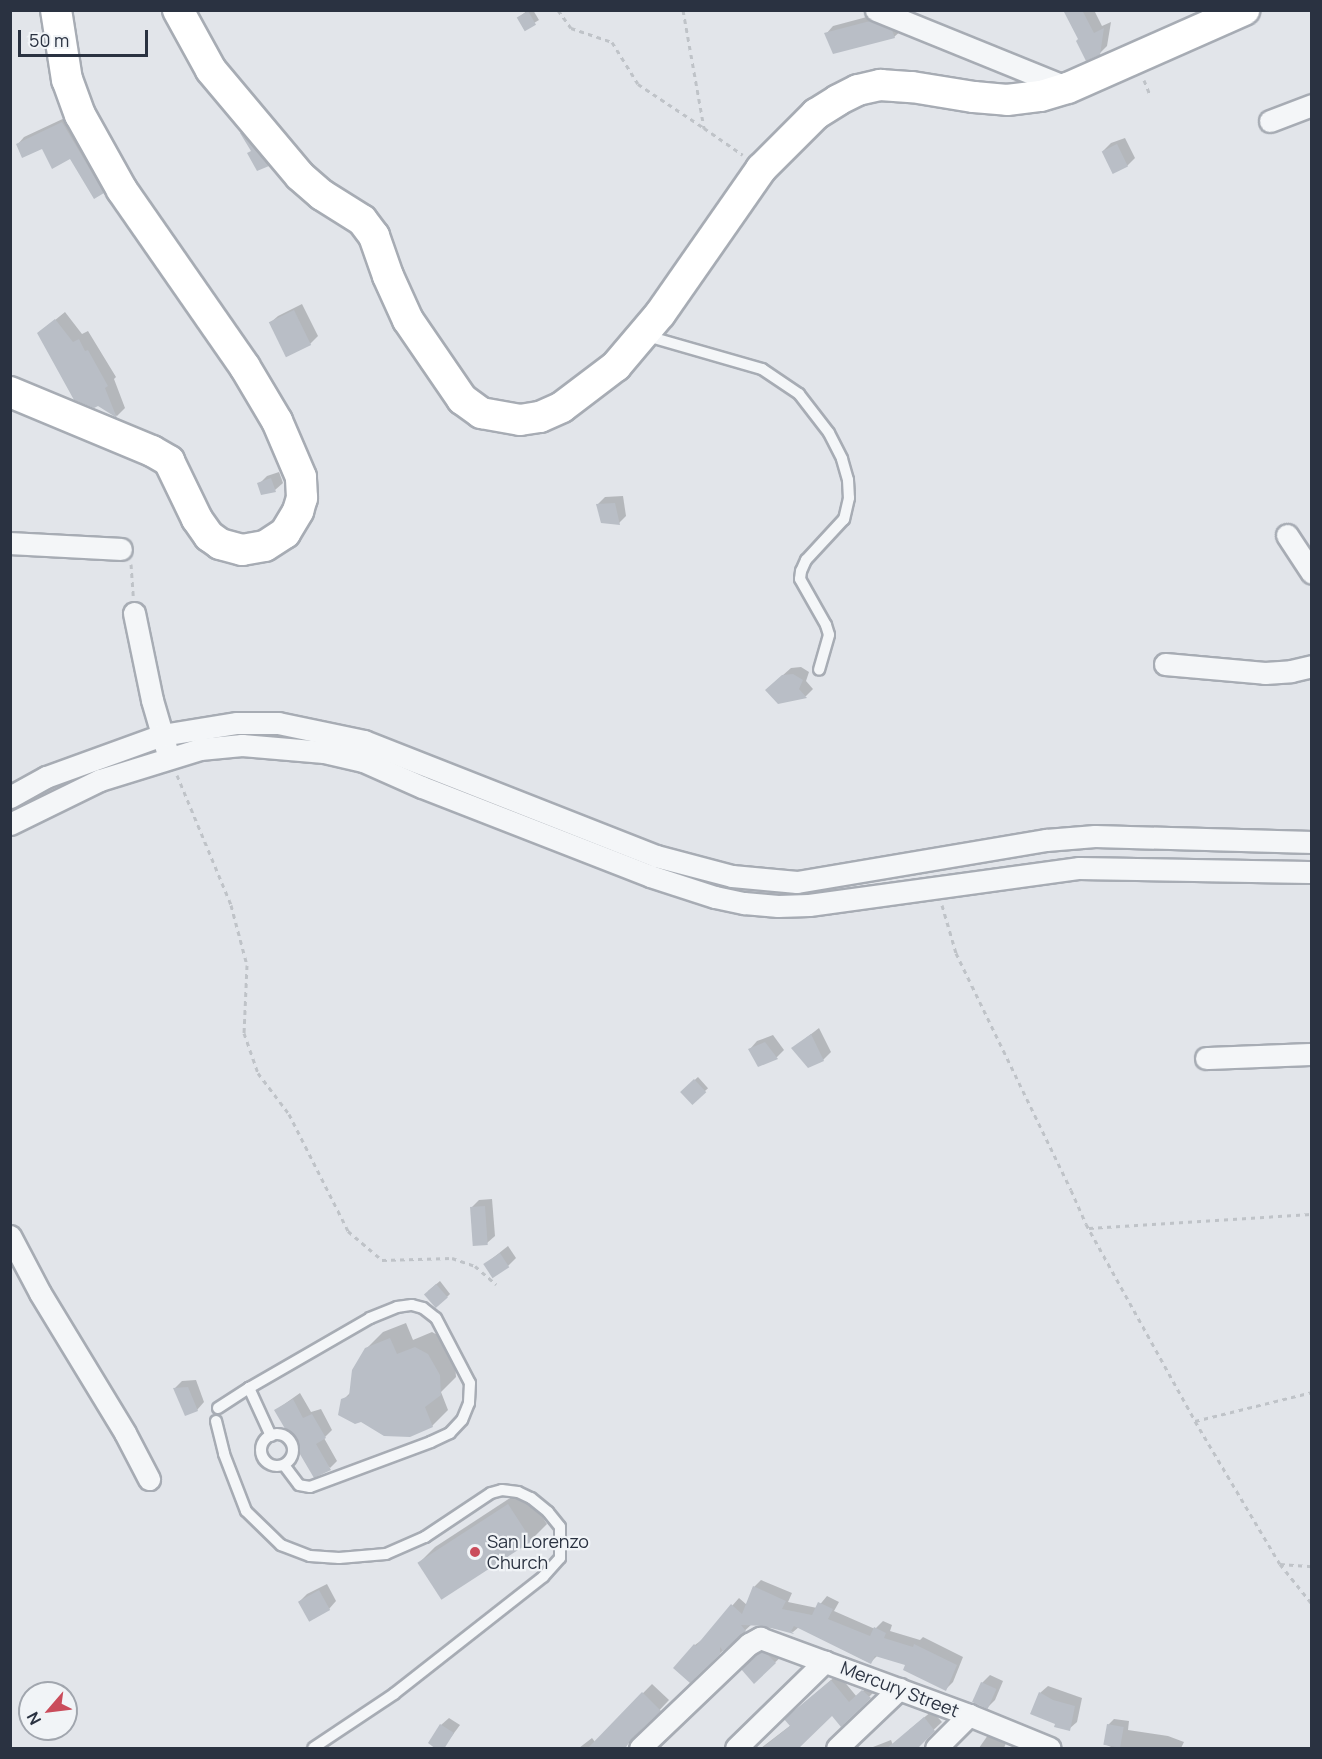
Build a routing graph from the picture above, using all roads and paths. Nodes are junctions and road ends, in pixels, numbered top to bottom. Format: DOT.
graph roads {
  1 [pos="56,10"];
  2 [pos="178,10"];
  3 [pos="558,10"];
  4 [pos="682,10"];
  5 [pos="876,10"];
  6 [pos="1244,10"];
  7 [pos="1068,88"];
  8 [pos="1311,105"];
  9 [pos="1270,121"];
  10 [pos="704,128"];
  11 [pos="761,168"];
  12 [pos="643,335"];
  13 [pos="10,392"];
  14 [pos="1287,535"];
  15 [pos="10,543"];
  16 [pos="121,549"];
  17 [pos="1311,573"];
  18 [pos="134,613"];
  19 [pos="1165,664"];
  20 [pos="1311,666"];
  21 [pos="819,670"];
  22 [pos="162,735"];
  23 [pos="169,757"];
  24 [pos="428,765"];
  25 [pos="422,787"];
  26 [pos="10,796"];
  27 [pos="10,824"];
  28 [pos="1311,842"];
  29 [pos="927,859"];
  30 [pos="653,866"];
  31 [pos="1311,872"];
  32 [pos="937,888"];
  33 [pos="1311,1054"];
  34 [pos="1206,1058"];
  35 [pos="1311,1214"];
  36 [pos="1088,1228"];
  37 [pos="10,1236"];
  38 [pos="496,1284"];
  39 [pos="249,1389"];
  40 [pos="1311,1392"];
  41 [pos="218,1408"];
  42 [pos="216,1421"];
  43 [pos="1196,1421"];
  44 [pos="271,1436"];
  45 [pos="284,1465"];
  46 [pos="149,1479"];
  47 [pos="1280,1564"];
  48 [pos="1311,1566"];
  49 [pos="1311,1604"];
  50 [pos="825,1661"];
  51 [pos="899,1689"];
  52 [pos="969,1715"];
  53 [pos="313,1749"];
  54 [pos="640,1749"];
  55 [pos="736,1749"];
  56 [pos="837,1749"];
  57 [pos="936,1749"];
  58 [pos="1050,1749"];
  1 -- 13 [label="main road"];
  2 -- 12 [label="main road"];
  3 -- 10 [label="path"];
  4 -- 10 [label="path"];
  5 -- 7 [label="street"];
  6 -- 7 [label="main road"];
  7 -- 11 [label="main road"];
  8 -- 9 [label="street"];
  10 -- 11 [label="path"];
  11 -- 12 [label="main road"];
  12 -- 21 [label="lane"];
  14 -- 17 [label="street"];
  15 -- 16 [label="street"];
  16 -- 18 [label="path"];
  18 -- 22 [label="street"];
  19 -- 20 [label="street"];
  22 -- 23 [label="street"];
  22 -- 24 [label="street"];
  22 -- 26 [label="street"];
  23 -- 25 [label="street"];
  23 -- 27 [label="street"];
  23 -- 38 [label="path"];
  24 -- 25 [label="street"];
  24 -- 30 [label="street"];
  25 -- 30 [label="street"];
  28 -- 29 [label="street"];
  29 -- 30 [label="street"];
  29 -- 32 [label="street"];
  30 -- 32 [label="street"];
  31 -- 32 [label="street"];
  32 -- 36 [label="path"];
  33 -- 34 [label="street"];
  35 -- 36 [label="path"];
  36 -- 43 [label="path"];
  37 -- 46 [label="street"];
  39 -- 41 [label="lane"];
  39 -- 44 [label="lane"];
  39 -- 45 [label="lane"];
  40 -- 43 [label="path"];
  42 -- 53 [label="lane"];
  43 -- 47 [label="path"];
  44 -- 45 [label="lane"];
  44 -- 45 [label="lane"];
  47 -- 48 [label="path"];
  47 -- 49 [label="path"];
  50 -- 51 [label="street, Mercury Street"];
  50 -- 54 [label="street, Mercury Street"];
  50 -- 55 [label="street"];
  51 -- 52 [label="street, Mercury Street"];
  51 -- 56 [label="street"];
  52 -- 57 [label="street"];
  52 -- 58 [label="street, Mercury Street"];
}
